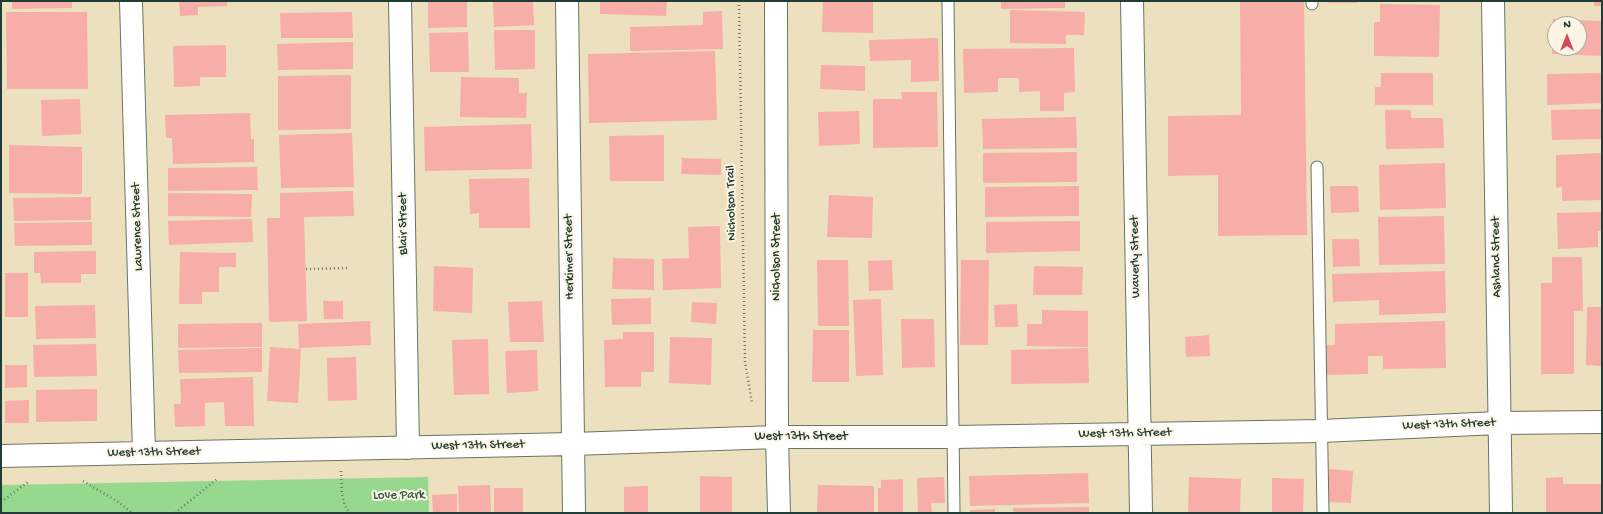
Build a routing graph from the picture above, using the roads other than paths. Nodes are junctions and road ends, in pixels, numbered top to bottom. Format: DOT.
graph roads {
  1 [pos="131,1"];
  2 [pos="400,1"];
  3 [pos="567,1"];
  4 [pos="776,1"];
  5 [pos="948,1"];
  6 [pos="1132,1"];
  7 [pos="1493,1"];
  8 [pos="1317,167"];
  9 [pos="1602,422"];
  10 [pos="1499,423"];
  11 [pos="1321,431"];
  12 [pos="1139,434"];
  13 [pos="777,437"];
  14 [pos="953,438"];
  15 [pos="573,444"];
  16 [pos="408,448"];
  17 [pos="144,454"];
  18 [pos="1,456"];
  19 [pos="574,513"];
  20 [pos="779,513"];
  21 [pos="954,513"];
  22 [pos="1141,513"];
  23 [pos="1323,513"];
  24 [pos="1501,513"];
  1 -- 17 [label="street, Lawrence Street"];
  2 -- 16 [label="street, Blair Street"];
  3 -- 15 [label="street, Herkimer Street"];
  4 -- 13 [label="street, Nicholson Street"];
  5 -- 14 [label="lane"];
  6 -- 12 [label="street, Waverly Street"];
  7 -- 10 [label="street, Ashland Street"];
  8 -- 11 [label="lane"];
  9 -- 10 [label="street, West 13th Street"];
  10 -- 11 [label="street, West 13th Street"];
  10 -- 24 [label="street, Ashland Street"];
  11 -- 12 [label="street, West 13th Street"];
  11 -- 23 [label="lane"];
  12 -- 14 [label="street, West 13th Street"];
  12 -- 22 [label="street, Waverly Street"];
  13 -- 14 [label="street, West 13th Street"];
  13 -- 15 [label="street, West 13th Street"];
  13 -- 20 [label="street, Nicholson Street"];
  14 -- 21 [label="lane"];
  15 -- 16 [label="street, West 13th Street"];
  15 -- 19 [label="street, Herkimer Street"];
  16 -- 17 [label="street, West 13th Street"];
  17 -- 18 [label="street, West 13th Street"];
}
